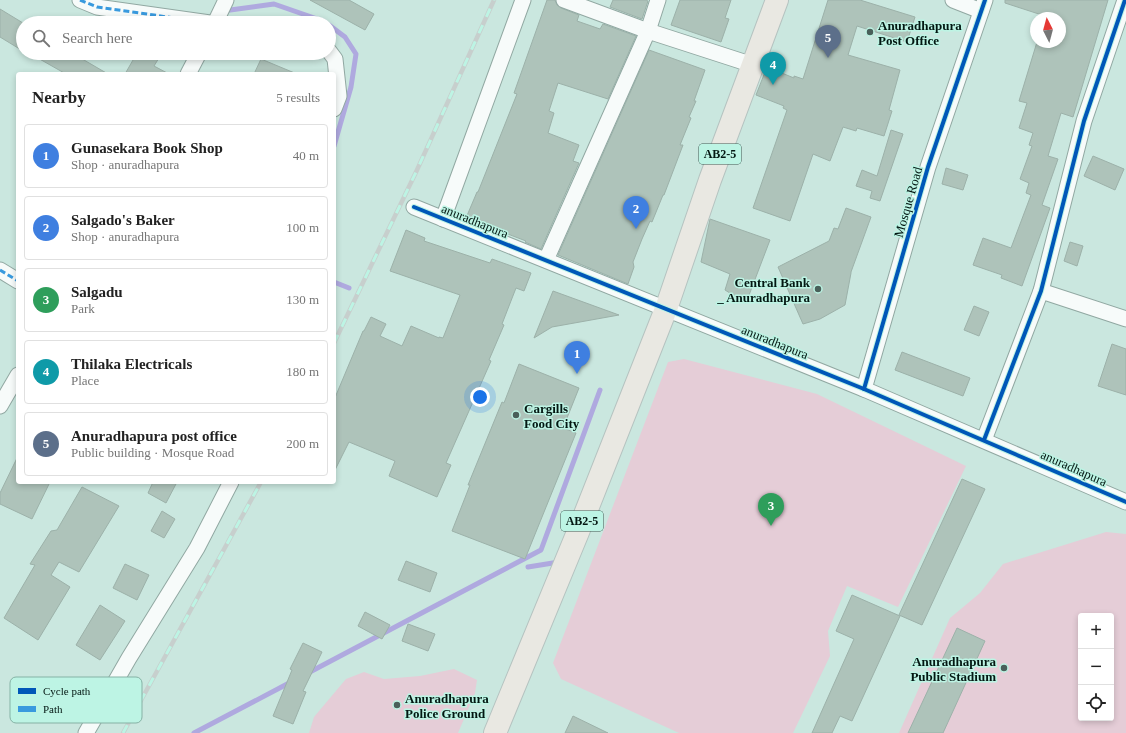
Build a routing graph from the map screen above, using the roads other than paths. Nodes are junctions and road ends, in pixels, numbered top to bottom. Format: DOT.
graph roads {
  1 [pos="80,0"];
  2 [pos="226,0"];
  3 [pos="523,0"];
  4 [pos="564,0"];
  5 [pos="658,0"];
  6 [pos="777,0"];
  7 [pos="953,0"];
  8 [pos="1125,0"];
  9 [pos="983,6"];
  10 [pos="161,16"];
  11 [pos="218,16"];
  12 [pos="648,31"];
  13 [pos="195,60"];
  14 [pos="335,60"];
  15 [pos="753,65"];
  16 [pos="189,72"];
  17 [pos="336,104"];
  18 [pos="414,207"];
  19 [pos="443,219"];
  20 [pos="546,260"];
  21 [pos="0,270"];
  22 [pos="16,280"];
  23 [pos="1041,291"];
  24 [pos="666,309"];
  25 [pos="1126,320"];
  26 [pos="16,378"];
  27 [pos="864,389"];
  28 [pos="0,406"];
  29 [pos="984,440"];
  30 [pos="231,484"];
  31 [pos="1126,502"];
  32 [pos="118,677"];
  33 [pos="92,723"];
  34 [pos="86,733"];
  35 [pos="495,733"];
  1 -- 10 [label="street"];
  2 -- 11 [label="street"];
  3 -- 19 [label="street"];
  4 -- 12 [label="street"];
  5 -- 12 [label="street"];
  6 -- 15 [label="main road, AB2-5"];
  7 -- 9 [label="street"];
  8 -- 23 [label="street"];
  9 -- 27 [label="street, Mosque Road"];
  12 -- 15 [label="street"];
  12 -- 20 [label="street"];
  13 -- 16 [label="street"];
  14 -- 17 [label="street"];
  15 -- 24 [label="main road, AB2-5"];
  18 -- 19 [label="street, anuradhapura"];
  19 -- 20 [label="street, anuradhapura"];
  20 -- 24 [label="street, anuradhapura"];
  21 -- 22 [label="street"];
  23 -- 25 [label="street"];
  23 -- 29 [label="street"];
  24 -- 27 [label="street, anuradhapura"];
  24 -- 35 [label="main road, AB2-5"];
  26 -- 28 [label="street"];
  27 -- 29 [label="street, anuradhapura"];
  29 -- 31 [label="street, anuradhapura"];
  30 -- 32 [label="street"];
  33 -- 34 [label="street"];
}
